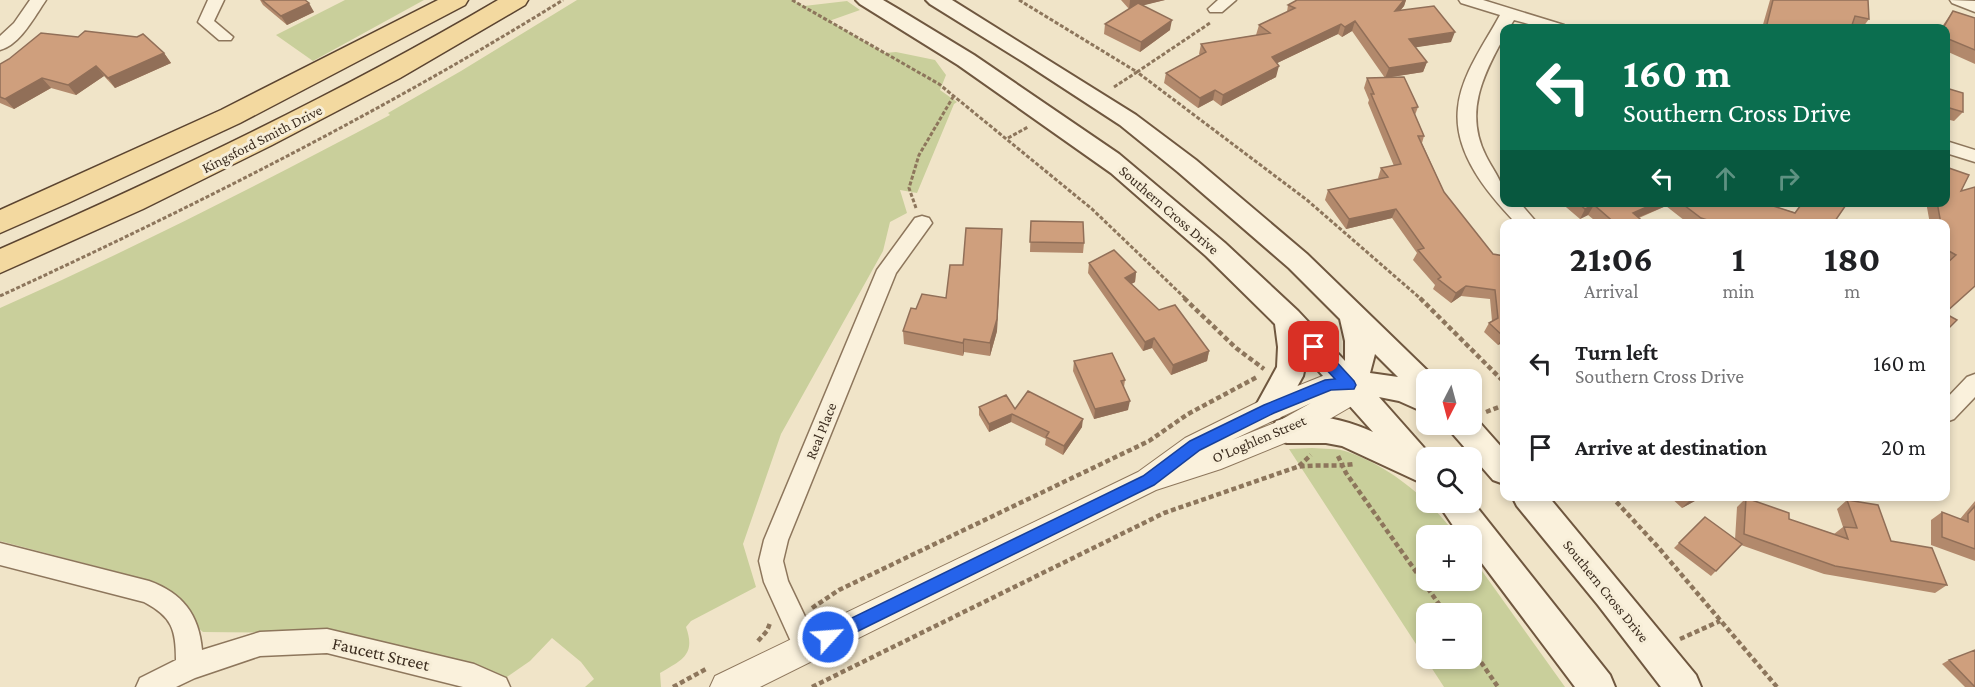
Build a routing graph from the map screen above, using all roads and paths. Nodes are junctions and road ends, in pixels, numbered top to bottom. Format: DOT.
graph roads {
  1 [pos="38,0"];
  2 [pos="216,0"];
  3 [pos="456,0"];
  4 [pos="516,0"];
  5 [pos="563,0"];
  6 [pos="792,0"];
  7 [pos="867,0"];
  8 [pos="937,0"];
  9 [pos="1019,0"];
  10 [pos="1467,0"];
  11 [pos="1958,0"];
  12 [pos="1222,4"];
  13 [pos="1975,7"];
  14 [pos="1509,14"];
  15 [pos="1503,24"];
  16 [pos="1544,24"];
  17 [pos="1500,30"];
  18 [pos="225,38"];
  19 [pos="0,45"];
  20 [pos="1137,72"];
  21 [pos="1108,91"];
  22 [pos="953,97"];
  23 [pos="1950,148"];
  24 [pos="1975,156"];
  25 [pos="1500,193"];
  26 [pos="1512,207"];
  27 [pos="1524,219"];
  28 [pos="0,222"];
  29 [pos="922,223"];
  30 [pos="0,262"];
  31 [pos="0,296"];
  32 [pos="1353,312"];
  33 [pos="1288,319"];
  34 [pos="1293,359"];
  35 [pos="1250,360"];
  36 [pos="1416,376"];
  37 [pos="1500,378"];
  38 [pos="1975,383"];
  39 [pos="1349,385"];
  40 [pos="1416,397"];
  41 [pos="1950,409"];
  42 [pos="1278,420"];
  43 [pos="1471,435"];
  44 [pos="1416,460"];
  45 [pos="1416,466"];
  46 [pos="1500,467"];
  47 [pos="1532,501"];
  48 [pos="1616,501"];
  49 [pos="1462,513"];
  50 [pos="0,554"];
  51 [pos="1438,603"];
  52 [pos="791,614"];
  53 [pos="1720,621"];
  54 [pos="1671,644"];
  55 [pos="807,648"];
  56 [pos="1482,664"];
  57 [pos="189,668"];
  58 [pos="149,687"];
  59 [pos="497,687"];
  60 [pos="726,687"];
  61 [pos="812,687"];
  62 [pos="1498,687"];
  63 [pos="1597,687"];
  64 [pos="1683,687"];
  65 [pos="1777,687"];
  1 -- 19 [label="street"];
  2 -- 18 [label="street"];
  3 -- 28 [label="main road"];
  4 -- 30 [label="main road, Kingsford Smith Drive"];
  5 -- 31 [label="path"];
  6 -- 22 [label="path"];
  7 -- 33 [label="main road, Southern Cross Drive"];
  8 -- 32 [label="main road"];
  9 -- 20 [label="path"];
  10 -- 14 [label="street"];
  11 -- 13 [label="street"];
  12 -- 20 [label="path"];
  14 -- 15 [label="street"];
  14 -- 16 [label="street"];
  17 -- 25 [label="street"];
  20 -- 21 [label="path"];
  20 -- 37 [label="path"];
  22 -- 29 [label="path"];
  22 -- 35 [label="path"];
  23 -- 24 [label="street"];
  26 -- 27 [label="street"];
  29 -- 52 [label="street, Real Place"];
  32 -- 36 [label="main road"];
  32 -- 39 [label="main road"];
  33 -- 34 [label="main road"];
  33 -- 39 [label="main road, Southern Cross Drive"];
  34 -- 42 [label="main road"];
  34 -- 52 [label="path"];
  38 -- 41 [label="street"];
  39 -- 40 [label="main road"];
  39 -- 42 [label="street, O'Loghlen Street"];
  39 -- 44 [label="main road, Southern Cross Drive"];
  42 -- 45 [label="main road"];
  42 -- 55 [label="street, O'Loghlen Street"];
  43 -- 46 [label="main road"];
  47 -- 64 [label="main road, Southern Cross Drive"];
  48 -- 53 [label="path"];
  49 -- 63 [label="main road"];
  50 -- 57 [label="street"];
  51 -- 61 [label="path"];
  52 -- 55 [label="street, Real Place"];
  53 -- 54 [label="path"];
  53 -- 65 [label="path"];
  55 -- 60 [label="street, O'Loghlen Street"];
  56 -- 62 [label="path"];
  57 -- 58 [label="street, Faucett Street"];
  57 -- 59 [label="street, Faucett Street"];
}
